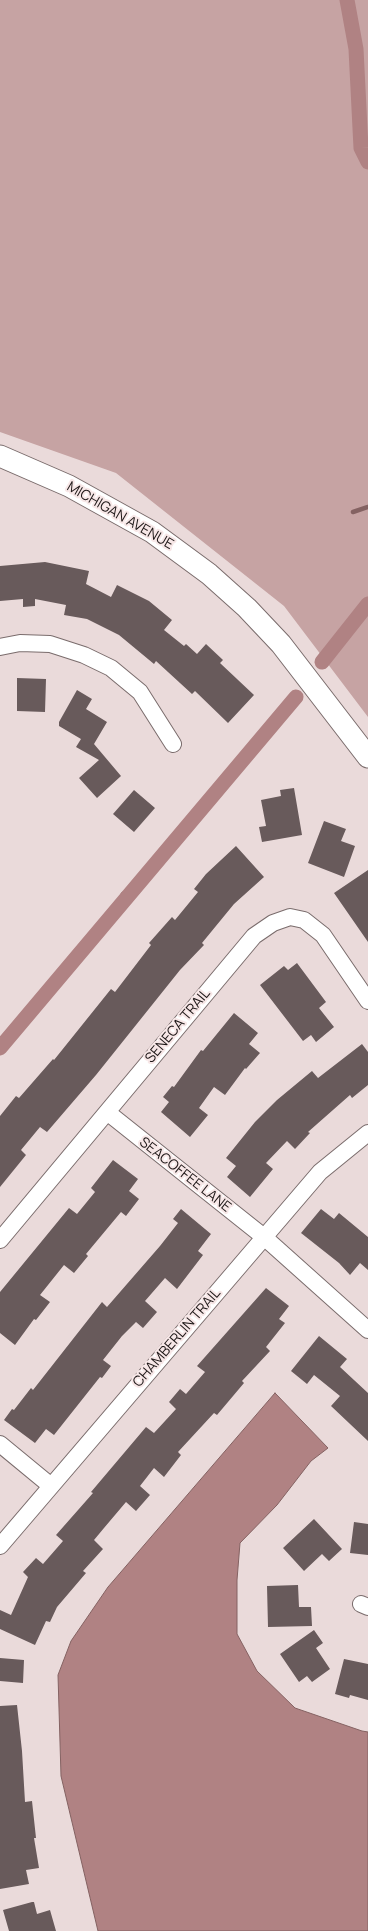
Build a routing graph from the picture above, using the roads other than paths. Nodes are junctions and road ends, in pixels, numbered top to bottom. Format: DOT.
graph roads {
  1 [pos="0,456"];
  2 [pos="0,647"];
  3 [pos="173,744"];
  4 [pos="368,757"];
  5 [pos="368,1001"];
  6 [pos="107,1112"];
  7 [pos="366,1136"];
  8 [pos="6,1222"];
  9 [pos="264,1237"];
  10 [pos="0,1240"];
  11 [pos="368,1330"];
  12 [pos="0,1444"];
  13 [pos="51,1486"];
  14 [pos="0,1546"];
  1 -- 4 [label="street, MICHIGAN AVENUE"];
  2 -- 3 [label="street"];
  5 -- 6 [label="street, SENECA TRAIL"];
  6 -- 8 [label="street, SENECA TRAIL"];
  6 -- 9 [label="street, SEACOFFEE LANE"];
  7 -- 9 [label="street, CHAMBERLIN TRAIL"];
  8 -- 10 [label="street, SENECA TRAIL"];
  9 -- 11 [label="street"];
  9 -- 13 [label="street, CHAMBERLIN TRAIL"];
  12 -- 13 [label="street"];
  13 -- 14 [label="street, CHAMBERLIN TRAIL"];
}
